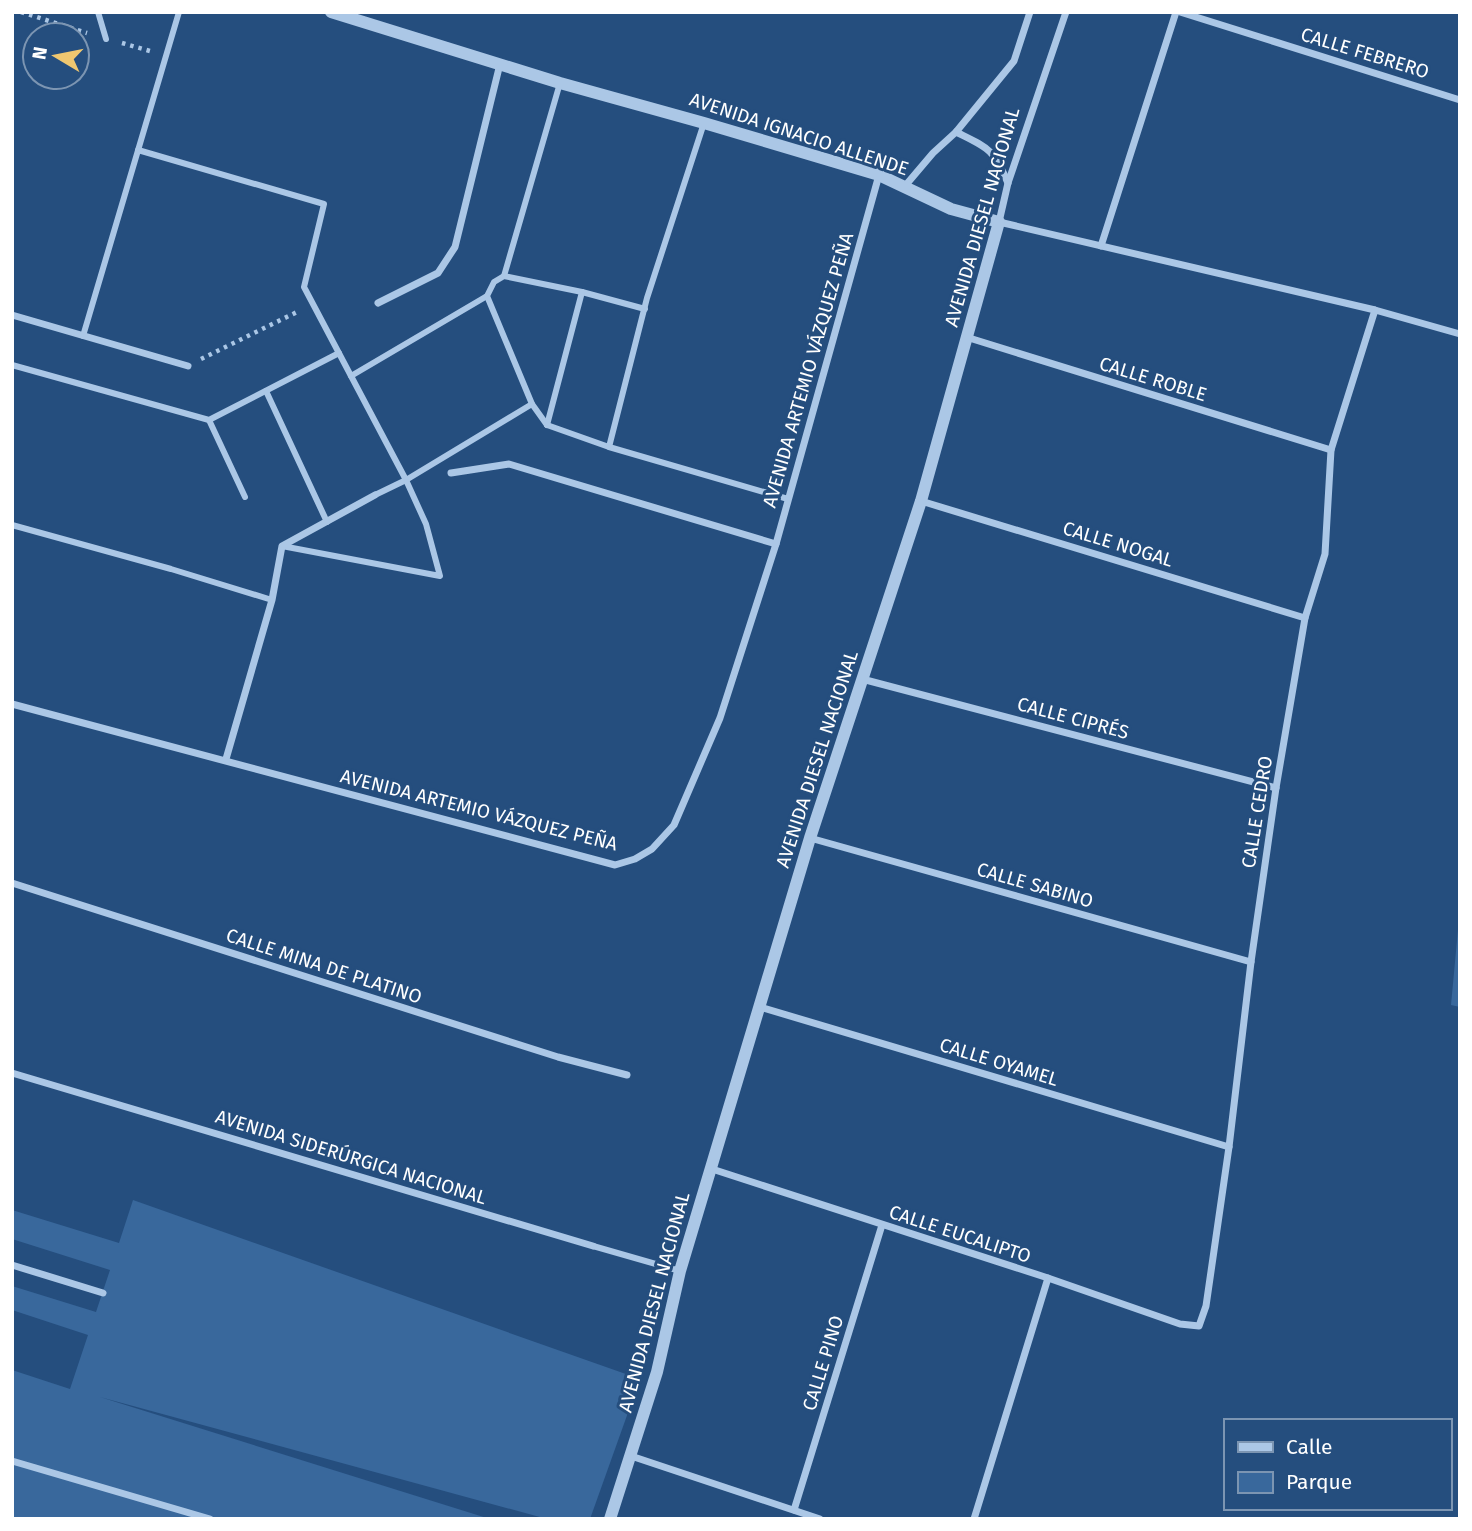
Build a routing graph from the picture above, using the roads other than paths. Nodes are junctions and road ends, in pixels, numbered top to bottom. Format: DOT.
graph roads {
  1 [pos="98,12"];
  2 [pos="179,12"];
  3 [pos="331,12"];
  4 [pos="1030,12"];
  5 [pos="1066,12"];
  6 [pos="1178,12"];
  7 [pos="106,38"];
  8 [pos="500,63"];
  9 [pos="560,83"];
  10 [pos="1460,100"];
  11 [pos="704,122"];
  12 [pos="956,132"];
  13 [pos="138,150"];
  14 [pos="879,175"];
  15 [pos="1008,183"];
  16 [pos="905,186"];
  17 [pos="999,222"];
  18 [pos="1101,246"];
  19 [pos="505,273"];
  20 [pos="582,292"];
  21 [pos="487,296"];
  22 [pos="378,303"];
  23 [pos="645,309"];
  24 [pos="1375,310"];
  25 [pos="12,315"];
  26 [pos="1460,334"];
  27 [pos="83,336"];
  28 [pos="967,337"];
  29 [pos="339,353"];
  30 [pos="12,365"];
  31 [pos="188,366"];
  32 [pos="351,376"];
  33 [pos="266,391"];
  34 [pos="532,404"];
  35 [pos="209,421"];
  36 [pos="547,425"];
  37 [pos="609,447"];
  38 [pos="1331,450"];
  39 [pos="451,473"];
  40 [pos="406,480"];
  41 [pos="376,495"];
  42 [pos="245,497"];
  43 [pos="788,499"];
  44 [pos="921,501"];
  45 [pos="327,522"];
  46 [pos="12,525"];
  47 [pos="776,544"];
  48 [pos="282,546"];
  49 [pos="272,600"];
  50 [pos="1305,618"];
  51 [pos="863,678"];
  52 [pos="12,704"];
  53 [pos="226,759"];
  54 [pos="1276,788"];
  55 [pos="810,838"];
  56 [pos="12,883"];
  57 [pos="1251,962"];
  58 [pos="760,1007"];
  59 [pos="12,1073"];
  60 [pos="627,1075"];
  61 [pos="1229,1147"];
  62 [pos="712,1169"];
  63 [pos="882,1225"];
  64 [pos="593,1246"];
  65 [pos="12,1265"];
  66 [pos="680,1271"];
  67 [pos="1048,1278"];
  68 [pos="103,1293"];
  69 [pos="1199,1326"];
  70 [pos="631,1456"];
  71 [pos="12,1461"];
  72 [pos="794,1510"];
  73 [pos="210,1519"];
  74 [pos="610,1519"];
  75 [pos="820,1519"];
  76 [pos="974,1519"];
  1 -- 7 [label="street"];
  2 -- 13 [label="street"];
  3 -- 8 [label="street, AVENIDA IGNACIO ALLENDE"];
  4 -- 12 [label="street"];
  5 -- 15 [label="street, AVENIDA DIESEL NACIONAL"];
  6 -- 10 [label="street, CALLE FEBRERO"];
  6 -- 18 [label="street"];
  8 -- 9 [label="street, AVENIDA IGNACIO ALLENDE"];
  8 -- 22 [label="street"];
  9 -- 11 [label="street, AVENIDA IGNACIO ALLENDE"];
  9 -- 19 [label="street"];
  11 -- 14 [label="street, AVENIDA IGNACIO ALLENDE"];
  11 -- 23 [label="street"];
  12 -- 15 [label="street"];
  12 -- 16 [label="street"];
  13 -- 27 [label="street"];
  13 -- 29 [label="street"];
  14 -- 16 [label="street, AVENIDA IGNACIO ALLENDE"];
  14 -- 43 [label="street, AVENIDA ARTEMIO VÁZQUEZ PEÑA"];
  15 -- 17 [label="street, AVENIDA DIESEL NACIONAL"];
  16 -- 17 [label="street, AVENIDA IGNACIO ALLENDE"];
  17 -- 18 [label="street, AVENIDA IGNACIO ALLENDE"];
  17 -- 28 [label="street, AVENIDA DIESEL NACIONAL"];
  18 -- 24 [label="street, AVENIDA IGNACIO ALLENDE"];
  19 -- 20 [label="street"];
  19 -- 21 [label="street"];
  20 -- 23 [label="street"];
  20 -- 36 [label="street"];
  21 -- 32 [label="street"];
  21 -- 34 [label="street"];
  23 -- 37 [label="street"];
  24 -- 26 [label="street, AVENIDA IGNACIO ALLENDE"];
  24 -- 38 [label="street, CALLE CEDRO"];
  25 -- 27 [label="street"];
  27 -- 31 [label="street"];
  28 -- 38 [label="street, CALLE ROBLE"];
  28 -- 44 [label="street, AVENIDA DIESEL NACIONAL"];
  29 -- 32 [label="street"];
  29 -- 33 [label="street"];
  30 -- 35 [label="street"];
  32 -- 40 [label="street"];
  33 -- 35 [label="street"];
  33 -- 45 [label="street"];
  34 -- 36 [label="street"];
  34 -- 40 [label="street"];
  35 -- 42 [label="street"];
  36 -- 37 [label="street"];
  37 -- 43 [label="street"];
  38 -- 50 [label="street, CALLE CEDRO"];
  39 -- 47 [label="street"];
  40 -- 41 [label="street"];
  40 -- 48 [label="street"];
  41 -- 45 [label="street"];
  43 -- 47 [label="street, AVENIDA ARTEMIO VÁZQUEZ PEÑA"];
  44 -- 50 [label="street, CALLE NOGAL"];
  44 -- 51 [label="street, AVENIDA DIESEL NACIONAL"];
  45 -- 48 [label="street"];
  46 -- 49 [label="street"];
  47 -- 53 [label="street, AVENIDA ARTEMIO VÁZQUEZ PEÑA"];
  48 -- 49 [label="street"];
  49 -- 53 [label="street"];
  50 -- 54 [label="street, CALLE CEDRO"];
  51 -- 54 [label="street, CALLE CIPRÉS"];
  51 -- 55 [label="street, AVENIDA DIESEL NACIONAL"];
  52 -- 53 [label="street, AVENIDA ARTEMIO VÁZQUEZ PEÑA"];
  54 -- 57 [label="street, CALLE CEDRO"];
  55 -- 57 [label="street, CALLE SABINO"];
  55 -- 58 [label="street, AVENIDA DIESEL NACIONAL"];
  56 -- 60 [label="street, CALLE MINA DE PLATINO"];
  57 -- 61 [label="street, CALLE CEDRO"];
  58 -- 61 [label="street, CALLE OYAMEL"];
  58 -- 62 [label="street, AVENIDA DIESEL NACIONAL"];
  59 -- 64 [label="street, AVENIDA SIDERÚRGICA NACIONAL"];
  61 -- 69 [label="street, CALLE CEDRO"];
  62 -- 63 [label="street, CALLE EUCALIPTO"];
  62 -- 66 [label="street, AVENIDA DIESEL NACIONAL"];
  63 -- 67 [label="street, CALLE EUCALIPTO"];
  63 -- 72 [label="street, CALLE PINO"];
  64 -- 66 [label="street, AVENIDA SIDERÚRGICA NACIONAL"];
  65 -- 68 [label="street"];
  66 -- 70 [label="street, AVENIDA DIESEL NACIONAL"];
  67 -- 69 [label="street, CALLE EUCALIPTO"];
  67 -- 76 [label="street"];
  70 -- 72 [label="street"];
  70 -- 74 [label="street, AVENIDA DIESEL NACIONAL"];
  71 -- 73 [label="street"];
  72 -- 75 [label="street"];
}
